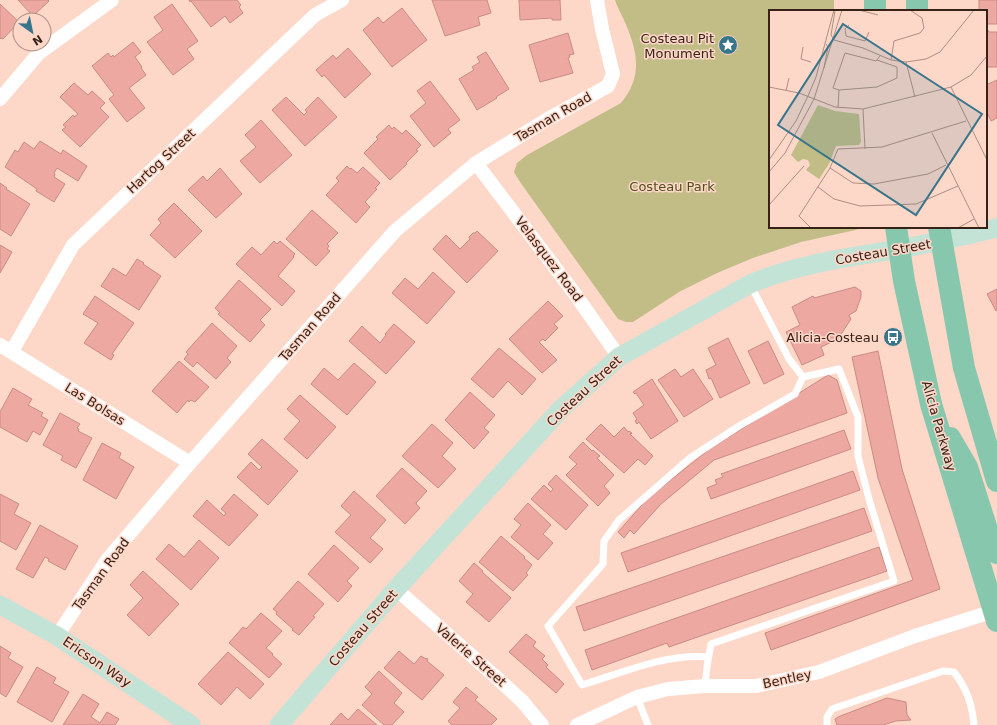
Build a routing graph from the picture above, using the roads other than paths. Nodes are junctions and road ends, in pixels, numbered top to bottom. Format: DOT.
graph roads {
  1 [pos="112,0"];
  2 [pos="342,0"];
  3 [pos="597,0"];
  4 [pos="0,99"];
  5 [pos="476,163"];
  6 [pos="896,228"];
  7 [pos="997,228"];
  8 [pos="940,234"];
  9 [pos="899,249"];
  10 [pos="750,284"];
  11 [pos="6,348"];
  12 [pos="619,357"];
  13 [pos="803,377"];
  14 [pos="931,404"];
  15 [pos="190,463"];
  16 [pos="997,481"];
  17 [pos="997,553"];
  18 [pos="396,589"];
  19 [pos="0,605"];
  20 [pos="996,615"];
  21 [pos="58,636"];
  22 [pos="708,657"];
  23 [pos="705,686"];
  24 [pos="637,697"];
  25 [pos="191,725"];
  26 [pos="279,725"];
  27 [pos="542,725"];
  28 [pos="577,725"];
  29 [pos="648,725"];
  30 [pos="827,725"];
  31 [pos="974,725"];
  1 -- 4 [label="street"];
  2 -- 11 [label="street, Hartog Street"];
  3 -- 5 [label="street, Tasman Road"];
  5 -- 12 [label="street, Velasquez Road"];
  5 -- 15 [label="street, Tasman Road"];
  6 -- 9 [label="main road, Alicia Parkway"];
  7 -- 8 [label="street, Costeau Street"];
  8 -- 9 [label="street, Costeau Street"];
  8 -- 16 [label="main road"];
  9 -- 10 [label="street, Costeau Street"];
  9 -- 14 [label="main road, Alicia Parkway"];
  10 -- 12 [label="street, Costeau Street"];
  10 -- 13 [label="lane"];
  11 -- 15 [label="street, Las Bolsas"];
  12 -- 18 [label="street, Costeau Street"];
  13 -- 22 [label="lane"];
  13 -- 22 [label="lane"];
  14 -- 17 [label="main road"];
  14 -- 20 [label="main road, Alicia Parkway"];
  15 -- 21 [label="street, Tasman Road"];
  18 -- 26 [label="street, Costeau Street"];
  18 -- 27 [label="street, Valerie Street"];
  19 -- 21 [label="street, Ericson Way"];
  20 -- 23 [label="street, Bentley"];
  21 -- 25 [label="street, Ericson Way"];
  22 -- 23 [label="lane"];
  23 -- 24 [label="street, Bentley"];
  24 -- 28 [label="street, Bentley"];
  24 -- 29 [label="lane"];
  30 -- 31 [label="lane"];
}
